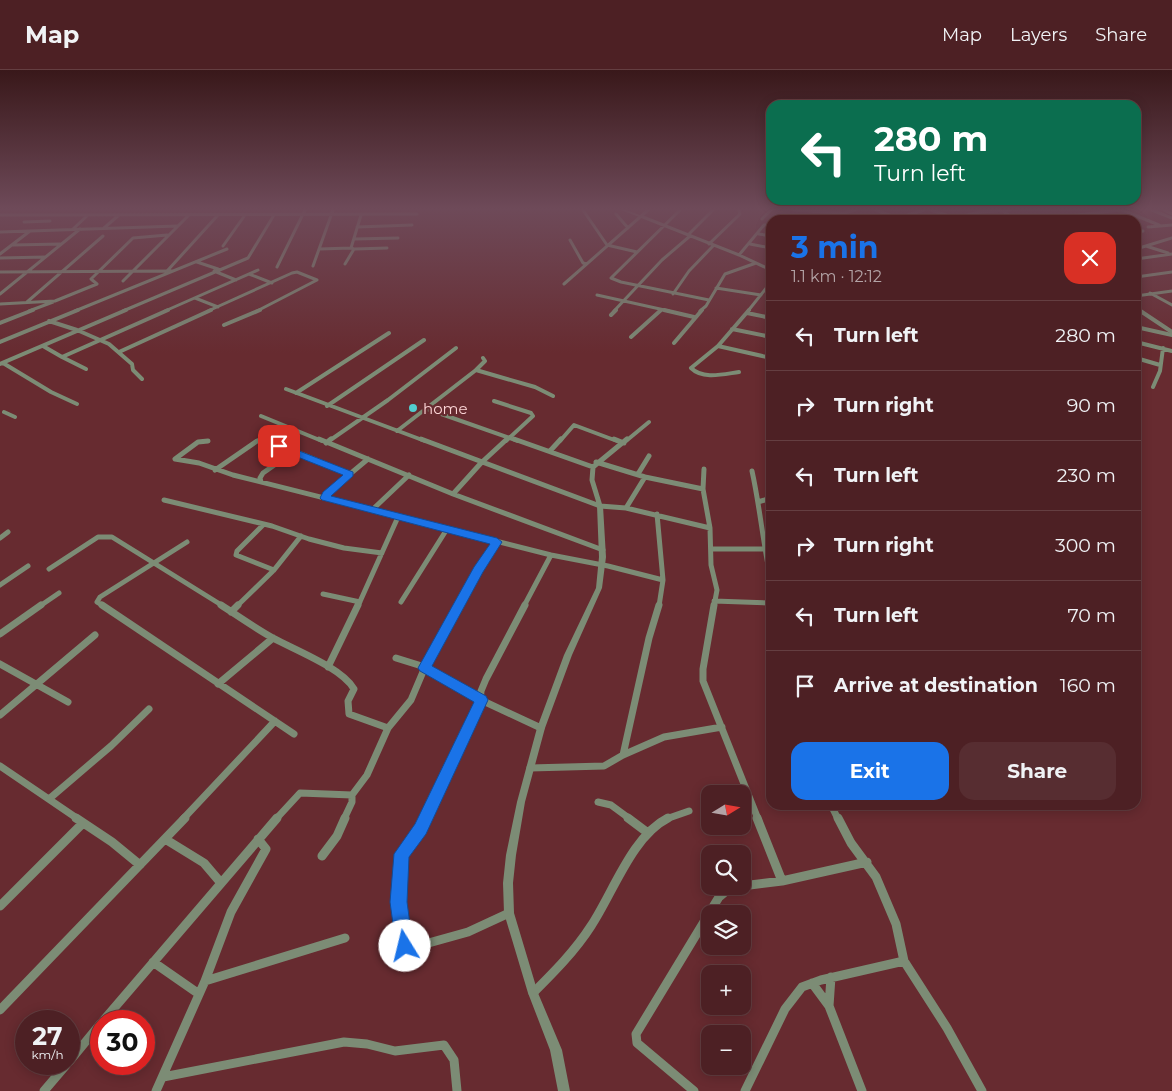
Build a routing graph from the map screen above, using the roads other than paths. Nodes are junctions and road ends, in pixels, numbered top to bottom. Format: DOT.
graph roads {
  1 [pos="44,258"];
  2 [pos="78,258"];
  3 [pos="112,258"];
  4 [pos="146,258"];
  5 [pos="181,258"];
  6 [pos="208,258"];
  7 [pos="248,258"];
  8 [pos="282,258"];
  9 [pos="316,258"];
  10 [pos="348,258"];
  11 [pos="580,258"];
  12 [pos="595,258"];
  13 [pos="631,258"];
  14 [pos="665,258"];
  15 [pos="700,258"];
  16 [pos="745,258"];
  17 [pos="197,262"];
  18 [pos="756,263"];
  19 [pos="345,264"];
  20 [pos="587,264"];
  21 [pos="313,266"];
  22 [pos="277,267"];
  23 [pos="766,268"];
  24 [pos="99,270"];
  25 [pos="135,270"];
  26 [pos="216,270"];
  27 [pos="258,270"];
  28 [pos="63,271"];
  29 [pos="170,271"];
  30 [pos="0,272"];
  31 [pos="27,272"];
  32 [pos="1172,272"];
  33 [pos="249,274"];
  34 [pos="1141,276"];
  35 [pos="236,280"];
  36 [pos="123,281"];
  37 [pos="272,283"];
  38 [pos="564,284"];
  39 [pos="639,286"];
  40 [pos="716,288"];
  41 [pos="766,288"];
  42 [pos="1172,291"];
  43 [pos="1150,293"];
  44 [pos="0,294"];
  45 [pos="673,294"];
  46 [pos="1142,294"];
  47 [pos="597,295"];
  48 [pos="761,295"];
  49 [pos="195,298"];
  50 [pos="709,300"];
  51 [pos="55,301"];
  52 [pos="625,301"];
  53 [pos="28,302"];
  54 [pos="0,305"];
  55 [pos="1172,306"];
  56 [pos="218,307"];
  57 [pos="661,310"];
  58 [pos="1141,311"];
  59 [pos="748,313"];
  60 [pos="611,315"];
  61 [pos="694,317"];
  62 [pos="766,317"];
  63 [pos="49,321"];
  64 [pos="0,323"];
  65 [pos="224,325"];
  66 [pos="1141,328"];
  67 [pos="732,329"];
  68 [pos="77,330"];
  69 [pos="389,333"];
  70 [pos="1172,334"];
  71 [pos="766,336"];
  72 [pos="631,337"];
  73 [pos="99,340"];
  74 [pos="424,340"];
  75 [pos="0,342"];
  76 [pos="674,343"];
  77 [pos="1141,343"];
  78 [pos="43,346"];
  79 [pos="718,346"];
  80 [pos="456,348"];
  81 [pos="1163,348"];
  82 [pos="1172,350"];
  83 [pos="118,352"];
  84 [pos="62,357"];
  85 [pos="766,357"];
  86 [pos="483,358"];
  87 [pos="1141,359"];
  88 [pos="1,364"];
  89 [pos="1160,365"];
  90 [pos="86,369"];
  91 [pos="476,370"];
  92 [pos="739,372"];
  93 [pos="142,379"];
  94 [pos="1153,387"];
  95 [pos="286,390"];
  96 [pos="296,393"];
  97 [pos="553,396"];
  98 [pos="494,401"];
  99 [pos="77,404"];
  100 [pos="327,406"];
  101 [pos="426,409"];
  102 [pos="1,411"];
  103 [pos="261,416"];
  104 [pos="15,417"];
  105 [pos="361,419"];
  106 [pos="649,422"];
  107 [pos="397,431"];
  108 [pos="508,438"];
  109 [pos="208,441"];
  110 [pos="624,442"];
  111 [pos="326,443"];
  112 [pos="550,451"];
  113 [pos="293,452"];
  114 [pos="648,456"];
  115 [pos="368,459"];
  116 [pos="481,463"];
  117 [pos="594,465"];
  118 [pos="704,468"];
  119 [pos="215,470"];
  120 [pos="752,472"];
  121 [pos="350,474"];
  122 [pos="638,474"];
  123 [pos="409,475"];
  124 [pos="645,476"];
  125 [pos="260,482"];
  126 [pos="703,489"];
  127 [pos="453,494"];
  128 [pos="325,498"];
  129 [pos="164,500"];
  130 [pos="766,500"];
  131 [pos="758,502"];
  132 [pos="600,506"];
  133 [pos="626,508"];
  134 [pos="372,510"];
  135 [pos="657,514"];
  136 [pos="398,517"];
  137 [pos="263,525"];
  138 [pos="710,528"];
  139 [pos="447,529"];
  140 [pos="8,532"];
  141 [pos="301,536"];
  142 [pos="0,538"];
  143 [pos="187,542"];
  144 [pos="497,542"];
  145 [pos="711,549"];
  146 [pos="764,549"];
  147 [pos="603,550"];
  148 [pos="382,553"];
  149 [pos="551,555"];
  150 [pos="766,558"];
  151 [pos="152,564"];
  152 [pos="602,565"];
  153 [pos="28,566"];
  154 [pos="49,569"];
  155 [pos="274,570"];
  156 [pos="663,580"];
  157 [pos="0,585"];
  158 [pos="59,593"];
  159 [pos="323,594"];
  160 [pos="714,601"];
  161 [pos="360,602"];
  162 [pos="401,602"];
  163 [pos="766,603"];
  164 [pos="231,612"];
  165 [pos="0,634"];
  166 [pos="95,635"];
  167 [pos="272,638"];
  168 [pos="396,658"];
  169 [pos="0,664"];
  170 [pos="328,667"];
  171 [pos="425,668"];
  172 [pos="36,684"];
  173 [pos="218,684"];
  174 [pos="481,700"];
  175 [pos="68,702"];
  176 [pos="149,709"];
  177 [pos="0,715"];
  178 [pos="275,721"];
  179 [pos="722,727"];
  180 [pos="388,728"];
  181 [pos="541,728"];
  182 [pos="294,734"];
  183 [pos="623,755"];
  184 [pos="0,766"];
  185 [pos="530,768"];
  186 [pos="352,795"];
  187 [pos="48,799"];
  188 [pos="598,802"];
  189 [pos="834,810"];
  190 [pos="690,811"];
  191 [pos="83,823"];
  192 [pos="648,833"];
  193 [pos="165,839"];
  194 [pos="258,839"];
  195 [pos="322,856"];
  196 [pos="867,862"];
  197 [pos="140,865"];
  198 [pos="782,881"];
  199 [pos="221,883"];
  200 [pos="751,885"];
  201 [pos="721,895"];
  202 [pos="0,906"];
  203 [pos="509,914"];
  204 [pos="345,938"];
  205 [pos="904,961"];
  206 [pos="153,962"];
  207 [pos="831,977"];
  208 [pos="204,981"];
  209 [pos="812,983"];
  210 [pos="533,993"];
  211 [pos="198,994"];
  212 [pos="829,1006"];
  213 [pos="0,1010"];
  214 [pos="112,1010"];
  215 [pos="90,1036"];
  216 [pos="80,1049"];
  217 [pos="58,1075"];
  218 [pos="163,1076"];
  219 [pos="44,1091"];
  220 [pos="156,1091"];
  221 [pos="456,1091"];
  222 [pos="564,1091"];
  223 [pos="694,1091"];
  224 [pos="745,1091"];
  225 [pos="862,1091"];
  226 [pos="982,1091"];
  1 -- 31 [label="street"];
  2 -- 28 [label="street"];
  3 -- 24 [label="street"];
  4 -- 25 [label="street"];
  5 -- 29 [label="street"];
  6 -- 17 [label="street"];
  7 -- 26 [label="street"];
  8 -- 22 [label="street"];
  9 -- 21 [label="street"];
  10 -- 19 [label="street"];
  11 -- 20 [label="street"];
  12 -- 20 [label="street"];
  13 -- 39 [label="street"];
  14 -- 39 [label="street"];
  15 -- 45 [label="street"];
  16 -- 18 [label="street"];
  17 -- 26 [label="street"];
  17 -- 29 [label="street"];
  18 -- 23 [label="street"];
  18 -- 40 [label="street"];
  20 -- 38 [label="street"];
  24 -- 25 [label="street"];
  24 -- 28 [label="street"];
  24 -- 51 [label="street"];
  25 -- 29 [label="street"];
  25 -- 36 [label="street"];
  26 -- 35 [label="street"];
  26 -- 68 [label="street"];
  27 -- 33 [label="street"];
  28 -- 31 [label="street"];
  28 -- 53 [label="street"];
  29 -- 63 [label="street"];
  30 -- 31 [label="street"];
  31 -- 44 [label="street"];
  32 -- 34 [label="street"];
  33 -- 35 [label="street"];
  33 -- 37 [label="street"];
  35 -- 49 [label="street"];
  37 -- 56 [label="street"];
  37 -- 65 [label="street"];
  39 -- 45 [label="street"];
  39 -- 52 [label="street"];
  40 -- 48 [label="street"];
  40 -- 50 [label="street"];
  41 -- 48 [label="street"];
  42 -- 43 [label="street"];
  43 -- 46 [label="street"];
  43 -- 55 [label="street"];
  45 -- 50 [label="street"];
  47 -- 52 [label="street"];
  48 -- 59 [label="street"];
  49 -- 56 [label="street"];
  49 -- 73 [label="street"];
  50 -- 61 [label="street"];
  51 -- 53 [label="street"];
  51 -- 64 [label="street"];
  52 -- 57 [label="street"];
  52 -- 60 [label="street"];
  53 -- 54 [label="street"];
  56 -- 83 [label="street"];
  57 -- 61 [label="street"];
  57 -- 72 [label="street"];
  58 -- 70 [label="street"];
  59 -- 62 [label="street"];
  59 -- 67 [label="street"];
  61 -- 76 [label="street"];
  63 -- 68 [label="street"];
  63 -- 75 [label="street"];
  66 -- 70 [label="street"];
  67 -- 71 [label="street"];
  67 -- 79 [label="street"];
  68 -- 73 [label="street"];
  68 -- 78 [label="street"];
  69 -- 96 [label="street"];
  73 -- 83 [label="street"];
  73 -- 84 [label="street"];
  74 -- 100 [label="street"];
  77 -- 81 [label="street"];
  78 -- 84 [label="street"];
  78 -- 88 [label="street"];
  79 -- 85 [label="street"];
  79 -- 92 [label="street"];
  80 -- 105 [label="street"];
  81 -- 82 [label="street"];
  81 -- 89 [label="street"];
  83 -- 93 [label="street"];
  84 -- 90 [label="street"];
  86 -- 91 [label="street"];
  87 -- 89 [label="street"];
  88 -- 99 [label="street"];
  89 -- 94 [label="street"];
  91 -- 97 [label="street"];
  91 -- 101 [label="street"];
  95 -- 96 [label="street"];
  96 -- 100 [label="street"];
  98 -- 108 [label="street"];
  100 -- 105 [label="street"];
  101 -- 107 [label="street"];
  101 -- 108 [label="street"];
  102 -- 104 [label="street"];
  103 -- 111 [label="street"];
  105 -- 107 [label="street"];
  105 -- 111 [label="street"];
  106 -- 110 [label="street"];
  107 -- 116 [label="street"];
  108 -- 112 [label="street"];
  108 -- 116 [label="street"];
  109 -- 119 [label="street"];
  110 -- 112 [label="street"];
  110 -- 117 [label="street"];
  111 -- 115 [label="street"];
  112 -- 117 [label="street"];
  113 -- 119 [label="street"];
  113 -- 121 [label="street"];
  113 -- 125 [label="street"];
  114 -- 122 [label="street"];
  115 -- 121 [label="street"];
  115 -- 123 [label="street"];
  116 -- 127 [label="street"];
  116 -- 132 [label="street"];
  117 -- 122 [label="street"];
  117 -- 132 [label="street"];
  118 -- 126 [label="street"];
  119 -- 125 [label="street"];
  120 -- 131 [label="street"];
  121 -- 128 [label="street"];
  122 -- 124 [label="street"];
  123 -- 127 [label="street"];
  123 -- 134 [label="street"];
  124 -- 126 [label="street"];
  124 -- 133 [label="street"];
  125 -- 128 [label="street"];
  126 -- 138 [label="street"];
  127 -- 147 [label="street"];
  128 -- 134 [label="street"];
  129 -- 137 [label="street"];
  130 -- 131 [label="street"];
  131 -- 146 [label="street"];
  132 -- 133 [label="street"];
  132 -- 147 [label="street"];
  133 -- 135 [label="street"];
  134 -- 136 [label="street"];
  135 -- 138 [label="street"];
  135 -- 156 [label="street"];
  136 -- 139 [label="street"];
  136 -- 148 [label="street"];
  137 -- 141 [label="street"];
  137 -- 155 [label="street"];
  138 -- 145 [label="street"];
  139 -- 144 [label="street"];
  139 -- 162 [label="street"];
  140 -- 142 [label="street"];
  141 -- 148 [label="street"];
  141 -- 155 [label="street"];
  143 -- 151 [label="street"];
  144 -- 149 [label="street"];
  144 -- 171 [label="street"];
  145 -- 146 [label="street"];
  145 -- 160 [label="street"];
  146 -- 150 [label="street"];
  147 -- 152 [label="street"];
  148 -- 161 [label="street"];
  149 -- 152 [label="street"];
  149 -- 174 [label="street"];
  151 -- 154 [label="street"];
  151 -- 164 [label="street"];
  151 -- 173 [label="street"];
  152 -- 156 [label="street"];
  152 -- 181 [label="street"];
  153 -- 157 [label="street"];
  155 -- 164 [label="street"];
  156 -- 183 [label="street"];
  158 -- 165 [label="street"];
  159 -- 161 [label="street"];
  160 -- 163 [label="street"];
  160 -- 179 [label="street"];
  161 -- 170 [label="street"];
  164 -- 167 [label="street"];
  166 -- 172 [label="street"];
  167 -- 170 [label="street"];
  167 -- 173 [label="street"];
  168 -- 171 [label="street"];
  169 -- 172 [label="street"];
  170 -- 180 [label="street"];
  171 -- 174 [label="street"];
  171 -- 180 [label="street"];
  172 -- 175 [label="street"];
  172 -- 177 [label="street"];
  173 -- 178 [label="street"];
  174 -- 181 [label="street"];
  174 -- 203 [label="street"];
  176 -- 187 [label="street"];
  178 -- 182 [label="street"];
  178 -- 193 [label="street"];
  179 -- 183 [label="street"];
  179 -- 198 [label="street"];
  180 -- 186 [label="street"];
  181 -- 185 [label="street"];
  183 -- 185 [label="street"];
  184 -- 187 [label="street"];
  185 -- 203 [label="street"];
  186 -- 194 [label="street"];
  186 -- 195 [label="street"];
  187 -- 191 [label="street"];
  188 -- 192 [label="street"];
  189 -- 196 [label="street"];
  190 -- 192 [label="street"];
  191 -- 197 [label="street"];
  191 -- 202 [label="street"];
  192 -- 210 [label="street"];
  193 -- 197 [label="street"];
  193 -- 199 [label="street"];
  194 -- 199 [label="street"];
  194 -- 208 [label="street"];
  196 -- 198 [label="street"];
  196 -- 205 [label="street"];
  197 -- 213 [label="street"];
  198 -- 200 [label="street"];
  199 -- 206 [label="street"];
  201 -- 223 [label="street"];
  203 -- 210 [label="street"];
  204 -- 208 [label="street"];
  205 -- 207 [label="street"];
  205 -- 226 [label="street"];
  206 -- 211 [label="street"];
  206 -- 214 [label="street"];
  207 -- 209 [label="street"];
  207 -- 212 [label="street"];
  208 -- 211 [label="street"];
  209 -- 212 [label="street"];
  209 -- 224 [label="street"];
  210 -- 222 [label="street"];
  211 -- 218 [label="street"];
  212 -- 225 [label="street"];
  215 -- 216 [label="street"];
  217 -- 219 [label="street"];
  218 -- 220 [label="street"];
  218 -- 221 [label="street"];
}
